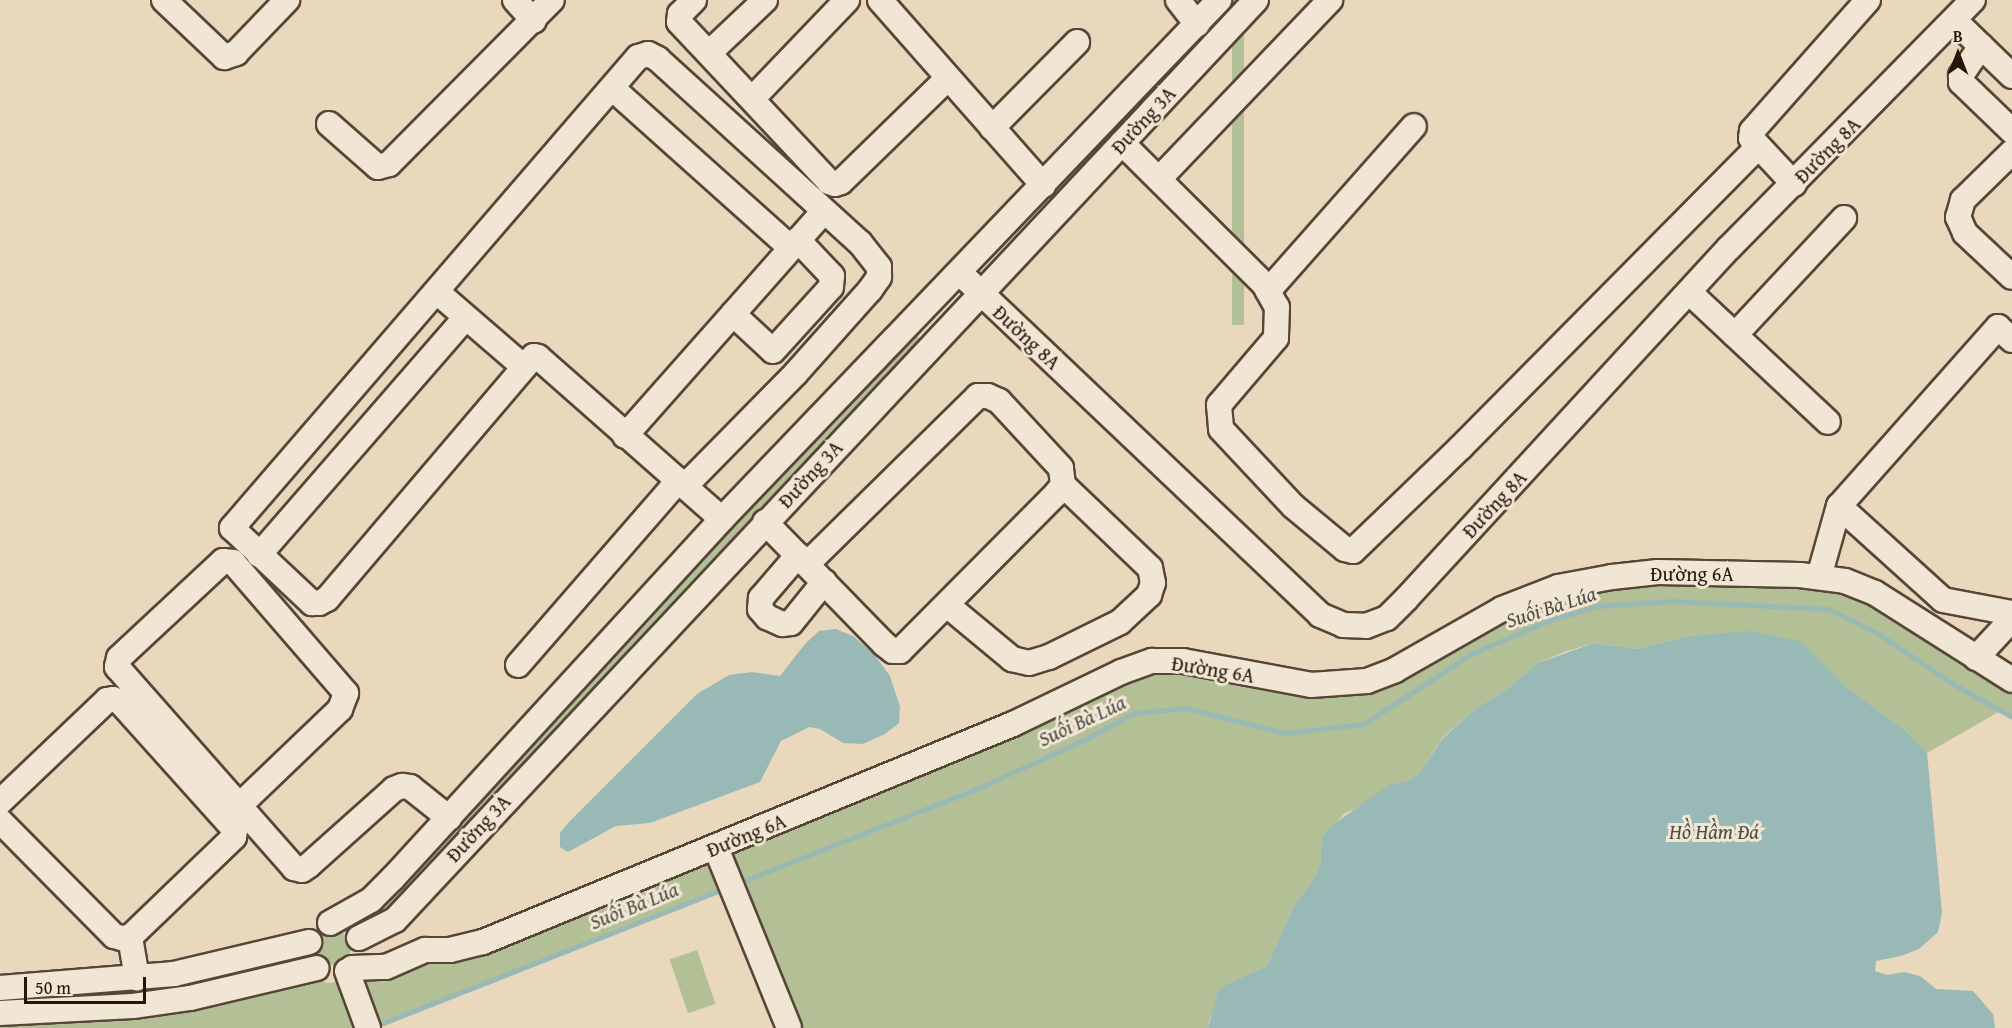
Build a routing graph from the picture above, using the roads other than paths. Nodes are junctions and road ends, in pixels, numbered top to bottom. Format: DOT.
graph roads {
  1 [pos="164,0"];
  2 [pos="515,0"];
  3 [pos="552,0"];
  4 [pos="694,0"];
  5 [pos="765,0"];
  6 [pos="847,0"];
  7 [pos="880,0"];
  8 [pos="1178,0"];
  9 [pos="1219,0"];
  10 [pos="1256,0"];
  11 [pos="1330,0"];
  12 [pos="1868,0"];
  13 [pos="1973,0"];
  14 [pos="276,4"];
  15 [pos="534,21"];
  16 [pos="1955,21"];
  17 [pos="1197,24"];
  18 [pos="1077,42"];
  19 [pos="1981,46"];
  20 [pos="710,53"];
  21 [pos="2012,76"];
  22 [pos="948,78"];
  23 [pos="612,88"];
  24 [pos="753,98"];
  25 [pos="329,124"];
  26 [pos="1414,126"];
  27 [pos="992,128"];
  28 [pos="2012,131"];
  29 [pos="1122,142"];
  30 [pos="1758,147"];
  31 [pos="2012,152"];
  32 [pos="1159,180"];
  33 [pos="1794,184"];
  34 [pos="1042,185"];
  35 [pos="824,211"];
  36 [pos="1844,218"];
  37 [pos="795,244"];
  38 [pos="960,273"];
  39 [pos="2012,277"];
  40 [pos="1268,291"];
  41 [pos="437,292"];
  42 [pos="980,292"];
  43 [pos="1689,292"];
  44 [pos="733,314"];
  45 [pos="466,317"];
  46 [pos="1735,335"];
  47 [pos="2012,340"];
  48 [pos="773,351"];
  49 [pos="524,367"];
  50 [pos="796,374"];
  51 [pos="348,394"];
  52 [pos="376,421"];
  53 [pos="1828,422"];
  54 [pos="625,436"];
  55 [pos="309,438"];
  56 [pos="337,466"];
  57 [pos="682,483"];
  58 [pos="1063,485"];
  59 [pos="1839,506"];
  60 [pos="722,519"];
  61 [pos="765,522"];
  62 [pos="259,555"];
  63 [pos="802,560"];
  64 [pos="1819,577"];
  65 [pos="824,582"];
  66 [pos="947,605"];
  67 [pos="2012,613"];
  68 [pos="2012,619"];
  69 [pos="1976,658"];
  70 [pos="518,665"];
  71 [pos="2012,680"];
  72 [pos="0,802"];
  73 [pos="240,805"];
  74 [pos="449,818"];
  75 [pos="0,821"];
  76 [pos="719,855"];
  77 [pos="400,914"];
  78 [pos="330,923"];
  79 [pos="130,937"];
  80 [pos="358,938"];
  81 [pos="309,942"];
  82 [pos="425,950"];
  83 [pos="317,968"];
  84 [pos="349,970"];
  85 [pos="137,978"];
  86 [pos="0,988"];
  87 [pos="0,1013"];
  88 [pos="364,1017"];
  89 [pos="789,1028"];
  1 -- 14 [label="street"];
  2 -- 15 [label="street"];
  3 -- 15 [label="street"];
  4 -- 20 [label="street"];
  5 -- 20 [label="street"];
  6 -- 24 [label="street"];
  7 -- 22 [label="street"];
  8 -- 17 [label="street"];
  9 -- 17 [label="street, Đường 3A"];
  10 -- 29 [label="street, Đường 3A"];
  11 -- 32 [label="street"];
  12 -- 30 [label="street"];
  13 -- 16 [label="street, Đường 8A"];
  15 -- 25 [label="street"];
  16 -- 19 [label="street"];
  16 -- 33 [label="street, Đường 8A"];
  17 -- 34 [label="street, Đường 3A"];
  18 -- 27 [label="street"];
  19 -- 21 [label="street"];
  19 -- 28 [label="street"];
  20 -- 24 [label="street"];
  22 -- 24 [label="street"];
  22 -- 27 [label="street"];
  23 -- 35 [label="street"];
  23 -- 37 [label="street"];
  23 -- 41 [label="street"];
  26 -- 40 [label="street"];
  27 -- 34 [label="street"];
  29 -- 32 [label="street"];
  29 -- 42 [label="street, Đường 3A"];
  30 -- 33 [label="street"];
  30 -- 40 [label="street"];
  31 -- 39 [label="street"];
  32 -- 40 [label="street"];
  33 -- 43 [label="street, Đường 8A"];
  34 -- 38 [label="street, Đường 3A"];
  35 -- 37 [label="street"];
  35 -- 50 [label="street"];
  36 -- 46 [label="street"];
  37 -- 44 [label="street"];
  37 -- 48 [label="street"];
  38 -- 42 [label="street, Đường 8A"];
  38 -- 60 [label="street, Đường 3A"];
  41 -- 45 [label="street"];
  41 -- 51 [label="street"];
  42 -- 43 [label="street, Đường 8A"];
  42 -- 61 [label="street, Đường 3A"];
  43 -- 46 [label="street"];
  44 -- 48 [label="street"];
  44 -- 54 [label="street"];
  45 -- 49 [label="street"];
  45 -- 52 [label="street"];
  46 -- 53 [label="street"];
  47 -- 59 [label="street"];
  48 -- 50 [label="street"];
  49 -- 54 [label="street"];
  49 -- 62 [label="street"];
  50 -- 57 [label="street"];
  51 -- 52 [label="street"];
  51 -- 55 [label="street"];
  52 -- 56 [label="street"];
  54 -- 57 [label="street"];
  55 -- 56 [label="street"];
  55 -- 62 [label="street"];
  56 -- 62 [label="street"];
  57 -- 60 [label="street"];
  57 -- 70 [label="street"];
  58 -- 63 [label="street"];
  58 -- 66 [label="street"];
  58 -- 66 [label="street"];
  59 -- 64 [label="street"];
  59 -- 67 [label="street"];
  60 -- 74 [label="street, Đường 3A"];
  61 -- 63 [label="street"];
  61 -- 77 [label="street, Đường 3A"];
  63 -- 65 [label="street"];
  63 -- 65 [label="street"];
  64 -- 69 [label="street, Đường 6A"];
  64 -- 76 [label="street, Đường 6A"];
  65 -- 66 [label="street"];
  68 -- 69 [label="street"];
  69 -- 71 [label="street, Đường 6A"];
  72 -- 79 [label="street"];
  73 -- 73 [label="street"];
  73 -- 74 [label="street"];
  74 -- 78 [label="street, Đường 3A"];
  75 -- 79 [label="street"];
  76 -- 82 [label="street, Đường 6A"];
  76 -- 89 [label="street"];
  77 -- 80 [label="street, Đường 3A"];
  77 -- 82 [label="street"];
  78 -- 80 [label="street"];
  78 -- 81 [label="street"];
  79 -- 85 [label="street"];
  80 -- 84 [label="street"];
  81 -- 83 [label="street"];
  81 -- 85 [label="street"];
  82 -- 84 [label="street, Đường 6A"];
  83 -- 84 [label="street"];
  83 -- 87 [label="street"];
  84 -- 88 [label="street"];
  85 -- 86 [label="street"];
}
